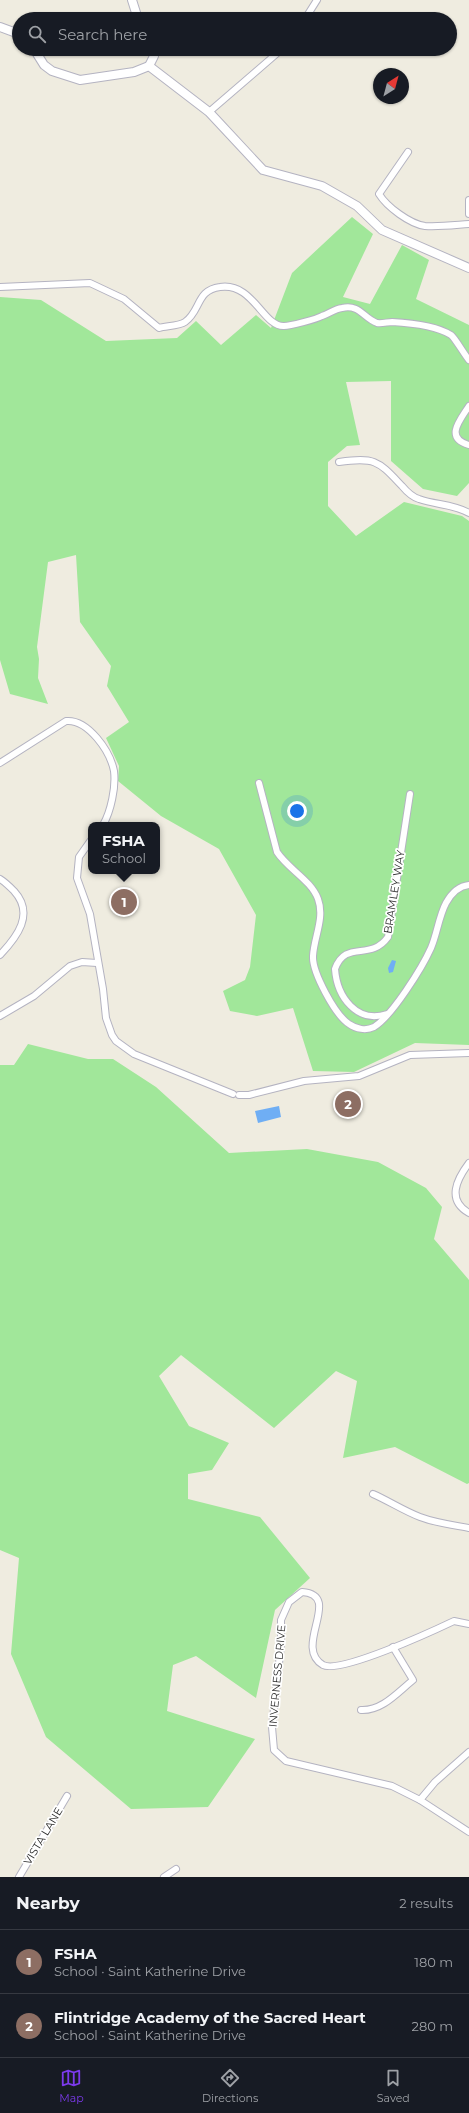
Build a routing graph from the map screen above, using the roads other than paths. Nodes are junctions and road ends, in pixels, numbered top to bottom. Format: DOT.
graph roads {
  1 [pos="132,0"];
  2 [pos="317,0"];
  3 [pos="136,12"];
  4 [pos="309,12"];
  5 [pos="0,27"];
  6 [pos="12,31"];
  7 [pos="38,56"];
  8 [pos="154,56"];
  9 [pos="274,56"];
  10 [pos="149,66"];
  11 [pos="209,112"];
  12 [pos="408,152"];
  13 [pos="469,200"];
  14 [pos="469,214"];
  15 [pos="469,224"];
  16 [pos="469,268"];
  17 [pos="0,287"];
  18 [pos="469,360"];
  19 [pos="469,406"];
  20 [pos="469,445"];
  21 [pos="339,462"];
  22 [pos="469,513"];
  23 [pos="0,763"];
  24 [pos="259,783"];
  25 [pos="410,794"];
  26 [pos="105,822"];
  27 [pos="88,844"];
  28 [pos="0,879"];
  29 [pos="469,884"];
  30 [pos="0,955"];
  31 [pos="97,963"];
  32 [pos="388,1013"];
  33 [pos="0,1016"];
  34 [pos="469,1053"];
  35 [pos="469,1163"];
  36 [pos="469,1213"];
  37 [pos="373,1494"];
  38 [pos="469,1528"];
  39 [pos="469,1624"];
  40 [pos="393,1647"];
  41 [pos="361,1710"];
  42 [pos="469,1752"];
  43 [pos="67,1796"];
  44 [pos="420,1800"];
  45 [pos="469,1832"];
  46 [pos="176,1869"];
  47 [pos="19,1877"];
  48 [pos="164,1877"];
  1 -- 3 [label="street"];
  2 -- 4 [label="street"];
  5 -- 6 [label="street"];
  7 -- 10 [label="street"];
  8 -- 10 [label="street"];
  9 -- 11 [label="street"];
  10 -- 11 [label="street"];
  11 -- 16 [label="street"];
  12 -- 15 [label="street"];
  13 -- 14 [label="street"];
  17 -- 18 [label="street"];
  19 -- 20 [label="street"];
  21 -- 22 [label="street"];
  23 -- 26 [label="street"];
  24 -- 32 [label="street"];
  25 -- 32 [label="street, BRAMLEY WAY"];
  27 -- 31 [label="street"];
  28 -- 30 [label="street"];
  29 -- 32 [label="street"];
  31 -- 33 [label="street"];
  31 -- 34 [label="street"];
  35 -- 36 [label="street"];
  37 -- 38 [label="street"];
  39 -- 40 [label="street, INVERNESS DRIVE"];
  40 -- 41 [label="street"];
  40 -- 44 [label="street, INVERNESS DRIVE"];
  42 -- 44 [label="street"];
  43 -- 47 [label="street, VISTA LANE"];
  44 -- 45 [label="street, INVERNESS DRIVE"];
  46 -- 48 [label="street"];
}
